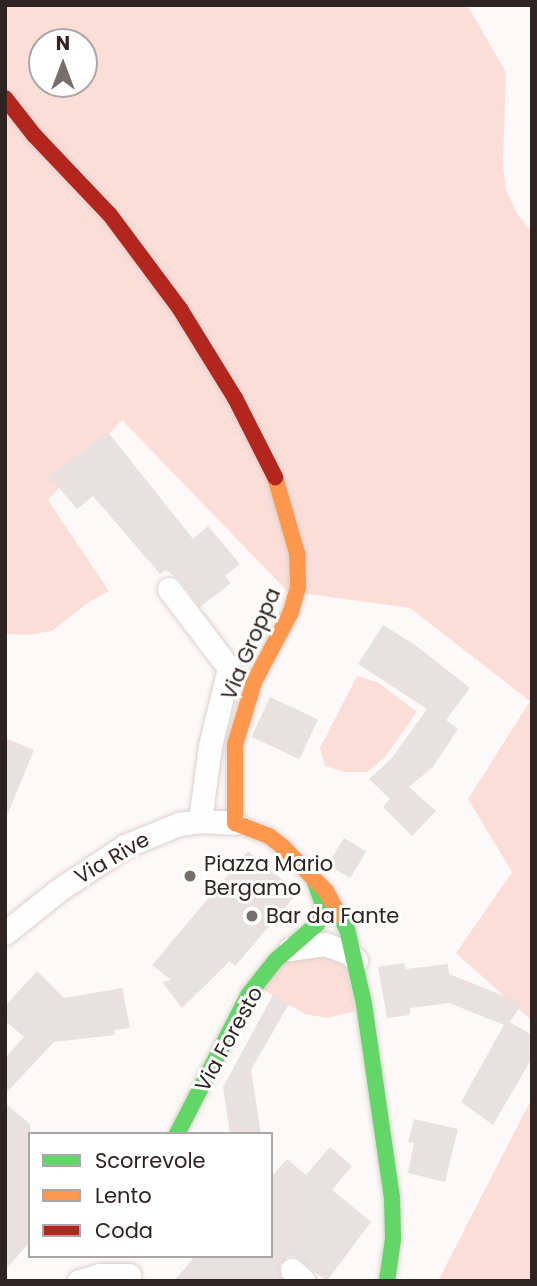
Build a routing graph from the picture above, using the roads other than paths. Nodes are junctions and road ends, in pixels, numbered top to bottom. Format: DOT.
graph roads {
  1 [pos="5,98"];
  2 [pos="169,589"];
  3 [pos="200,821"];
  4 [pos="235,823"];
  5 [pos="315,882"];
  6 [pos="5,933"];
  7 [pos="286,950"];
  8 [pos="356,960"];
  9 [pos="178,1132"];
  10 [pos="130,1271"];
  11 [pos="79,1281"];
  12 [pos="387,1281"];
  1 -- 4 [label="street, Via Groppa"];
  2 -- 3 [label="street"];
  3 -- 4 [label="street, Via Rive"];
  3 -- 6 [label="street, Via Rive"];
  4 -- 5 [label="street"];
  5 -- 7 [label="street, Via Foresto"];
  5 -- 8 [label="street"];
  7 -- 8 [label="street"];
  7 -- 9 [label="street, Via Foresto"];
  8 -- 12 [label="street"];
  10 -- 11 [label="street"];
}
